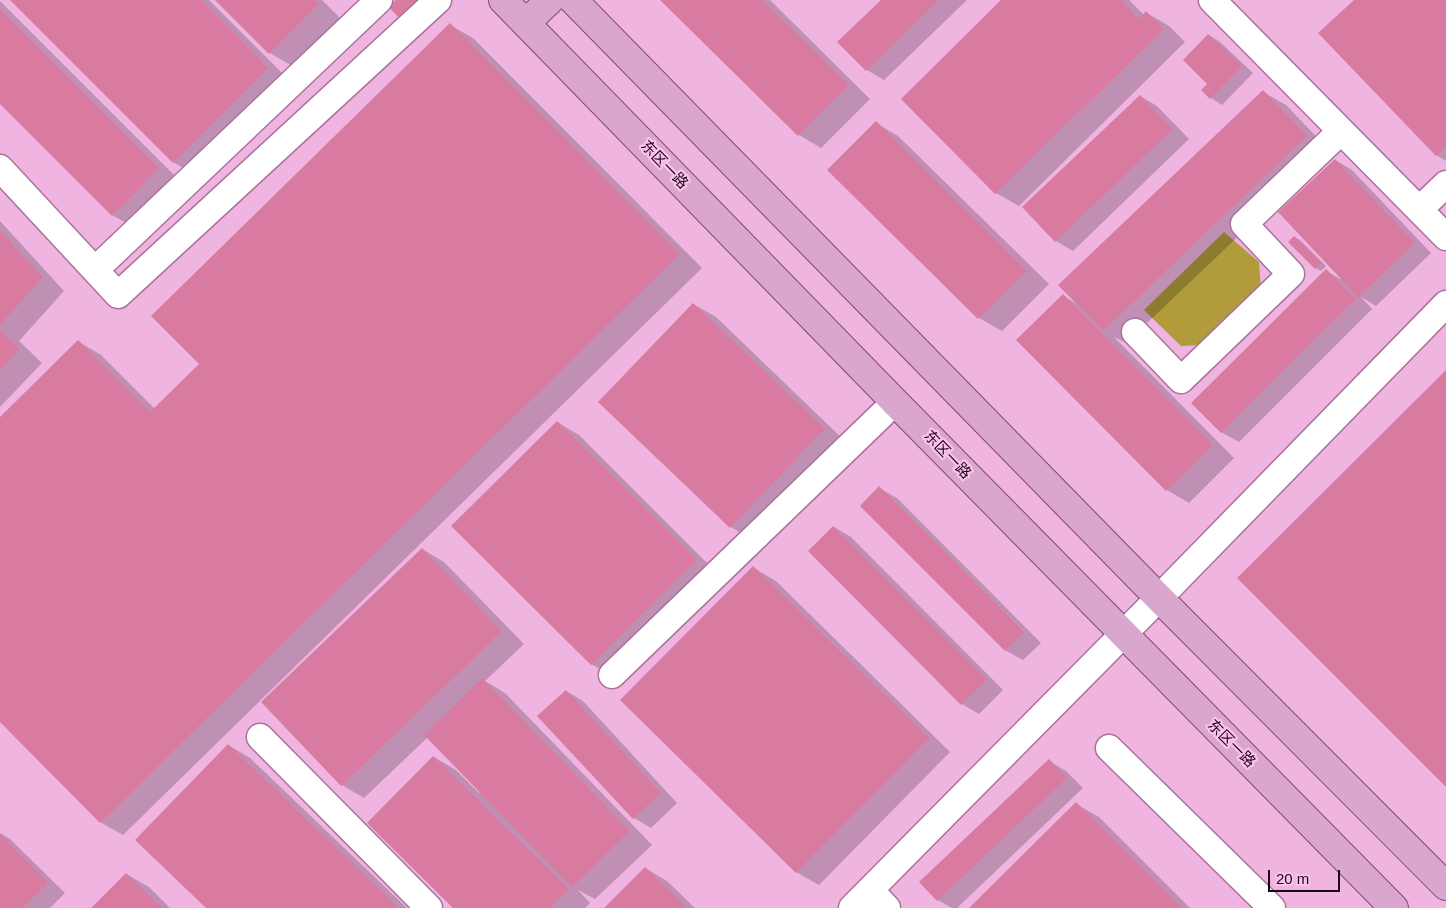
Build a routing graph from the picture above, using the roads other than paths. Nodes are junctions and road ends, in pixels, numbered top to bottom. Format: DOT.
graph roads {
  1 [pos="379,0"];
  2 [pos="438,0"];
  3 [pos="503,0"];
  4 [pos="550,0"];
  5 [pos="573,0"];
  6 [pos="1212,0"];
  7 [pos="526,24"];
  8 [pos="1341,131"];
  9 [pos="0,168"];
  10 [pos="1446,184"];
  11 [pos="1419,210"];
  12 [pos="1446,237"];
  13 [pos="96,270"];
  14 [pos="1446,304"];
  15 [pos="1135,332"];
  16 [pos="895,402"];
  17 [pos="1159,598"];
  18 [pos="1123,634"];
  19 [pos="612,676"];
  20 [pos="260,737"];
  21 [pos="1109,748"];
  22 [pos="1446,886"];
  23 [pos="879,899"];
  24 [pos="429,908"];
  25 [pos="852,908"];
  26 [pos="1272,908"];
  27 [pos="1394,908"];
  1 -- 13 [label="street"];
  2 -- 13 [label="street"];
  3 -- 7 [label="main road, 东区一路"];
  4 -- 7 [label="main road"];
  5 -- 17 [label="main road"];
  6 -- 8 [label="street"];
  7 -- 16 [label="main road, 东区一路"];
  8 -- 11 [label="street"];
  8 -- 15 [label="street"];
  9 -- 13 [label="street"];
  10 -- 11 [label="street"];
  11 -- 12 [label="street"];
  14 -- 17 [label="street"];
  16 -- 18 [label="main road, 东区一路"];
  16 -- 19 [label="street"];
  17 -- 18 [label="street"];
  17 -- 22 [label="main road"];
  18 -- 23 [label="street"];
  18 -- 27 [label="main road, 东区一路"];
  20 -- 24 [label="street"];
  21 -- 26 [label="street"];
  23 -- 25 [label="street"];
}
